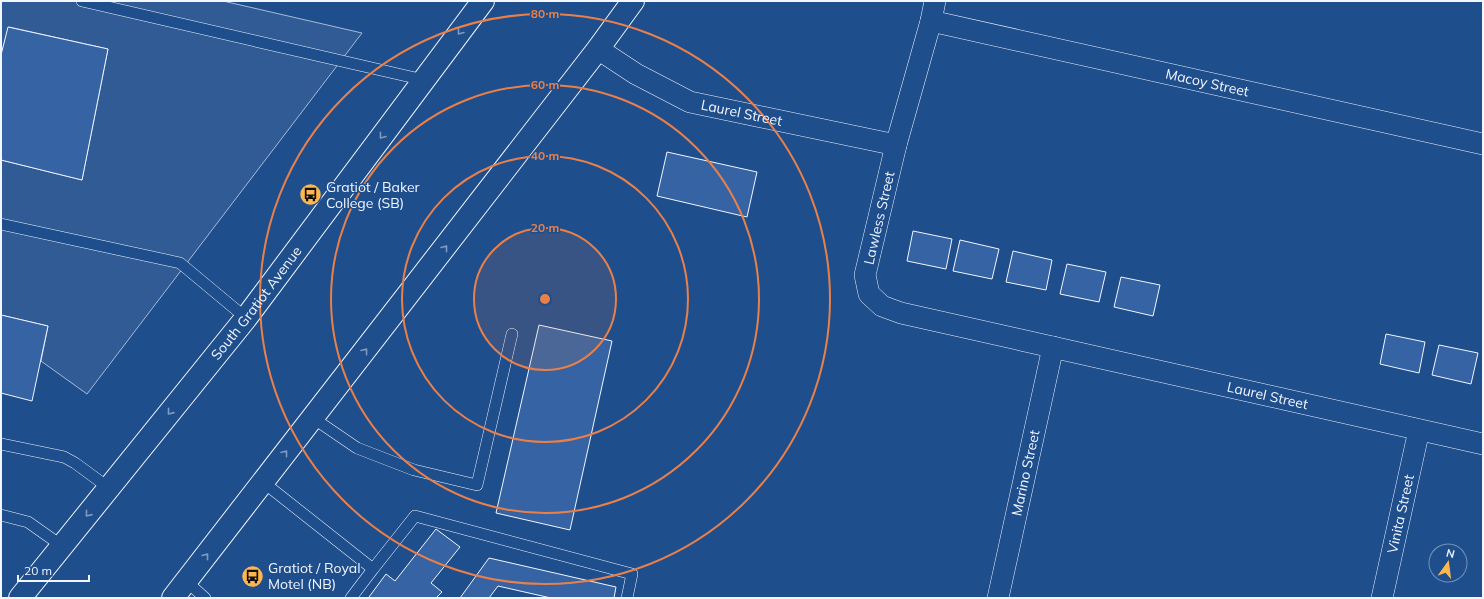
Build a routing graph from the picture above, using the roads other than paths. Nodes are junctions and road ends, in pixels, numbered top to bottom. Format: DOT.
graph roads {
  1 [pos="82,1"];
  2 [pos="483,1"];
  3 [pos="633,1"];
  4 [pos="935,1"];
  5 [pos="931,21"];
  6 [pos="598,49"];
  7 [pos="424,80"];
  8 [pos="1483,144"];
  9 [pos="896,145"];
  10 [pos="1,224"];
  11 [pos="246,318"];
  12 [pos="512,334"];
  13 [pos="1053,348"];
  14 [pos="313,418"];
  15 [pos="1419,430"];
  16 [pos="1,444"];
  17 [pos="1483,444"];
  18 [pos="263,482"];
  19 [pos="109,488"];
  20 [pos="1,515"];
  21 [pos="62,546"];
  22 [pos="373,569"];
  23 [pos="186,581"];
  24 [pos="20,598"];
  25 [pos="173,598"];
  26 [pos="205,598"];
  27 [pos="351,598"];
  28 [pos="627,598"];
  29 [pos="998,598"];
  30 [pos="1382,598"];
  1 -- 7 [label="lane"];
  2 -- 7 [label="main road, South Gratiot Avenue, one-way"];
  3 -- 6 [label="main road"];
  4 -- 5 [label="street, Lawless Street"];
  5 -- 8 [label="street, Macoy Street"];
  5 -- 9 [label="street, Lawless Street"];
  6 -- 9 [label="street, Laurel Street"];
  14 -- 6 [label="main road, one-way"];
  7 -- 11 [label="main road, South Gratiot Avenue, one-way"];
  9 -- 13 [label="street, Lawless Street"];
  10 -- 11 [label="lane"];
  11 -- 19 [label="main road, South Gratiot Avenue, one-way"];
  12 -- 14 [label="lane"];
  13 -- 15 [label="street, Laurel Street"];
  13 -- 29 [label="street, Marino Street"];
  18 -- 14 [label="main road, one-way"];
  15 -- 17 [label="street, Laurel Street"];
  15 -- 30 [label="street, Vinita Street"];
  16 -- 19 [label="lane"];
  18 -- 22 [label="lane"];
  23 -- 18 [label="main road, one-way"];
  19 -- 21 [label="main road, South Gratiot Avenue, one-way"];
  20 -- 21 [label="lane"];
  21 -- 24 [label="main road, South Gratiot Avenue"];
  22 -- 27 [label="lane"];
  22 -- 28 [label="lane"];
  23 -- 25 [label="main road"];
  23 -- 26 [label="lane"];
}
